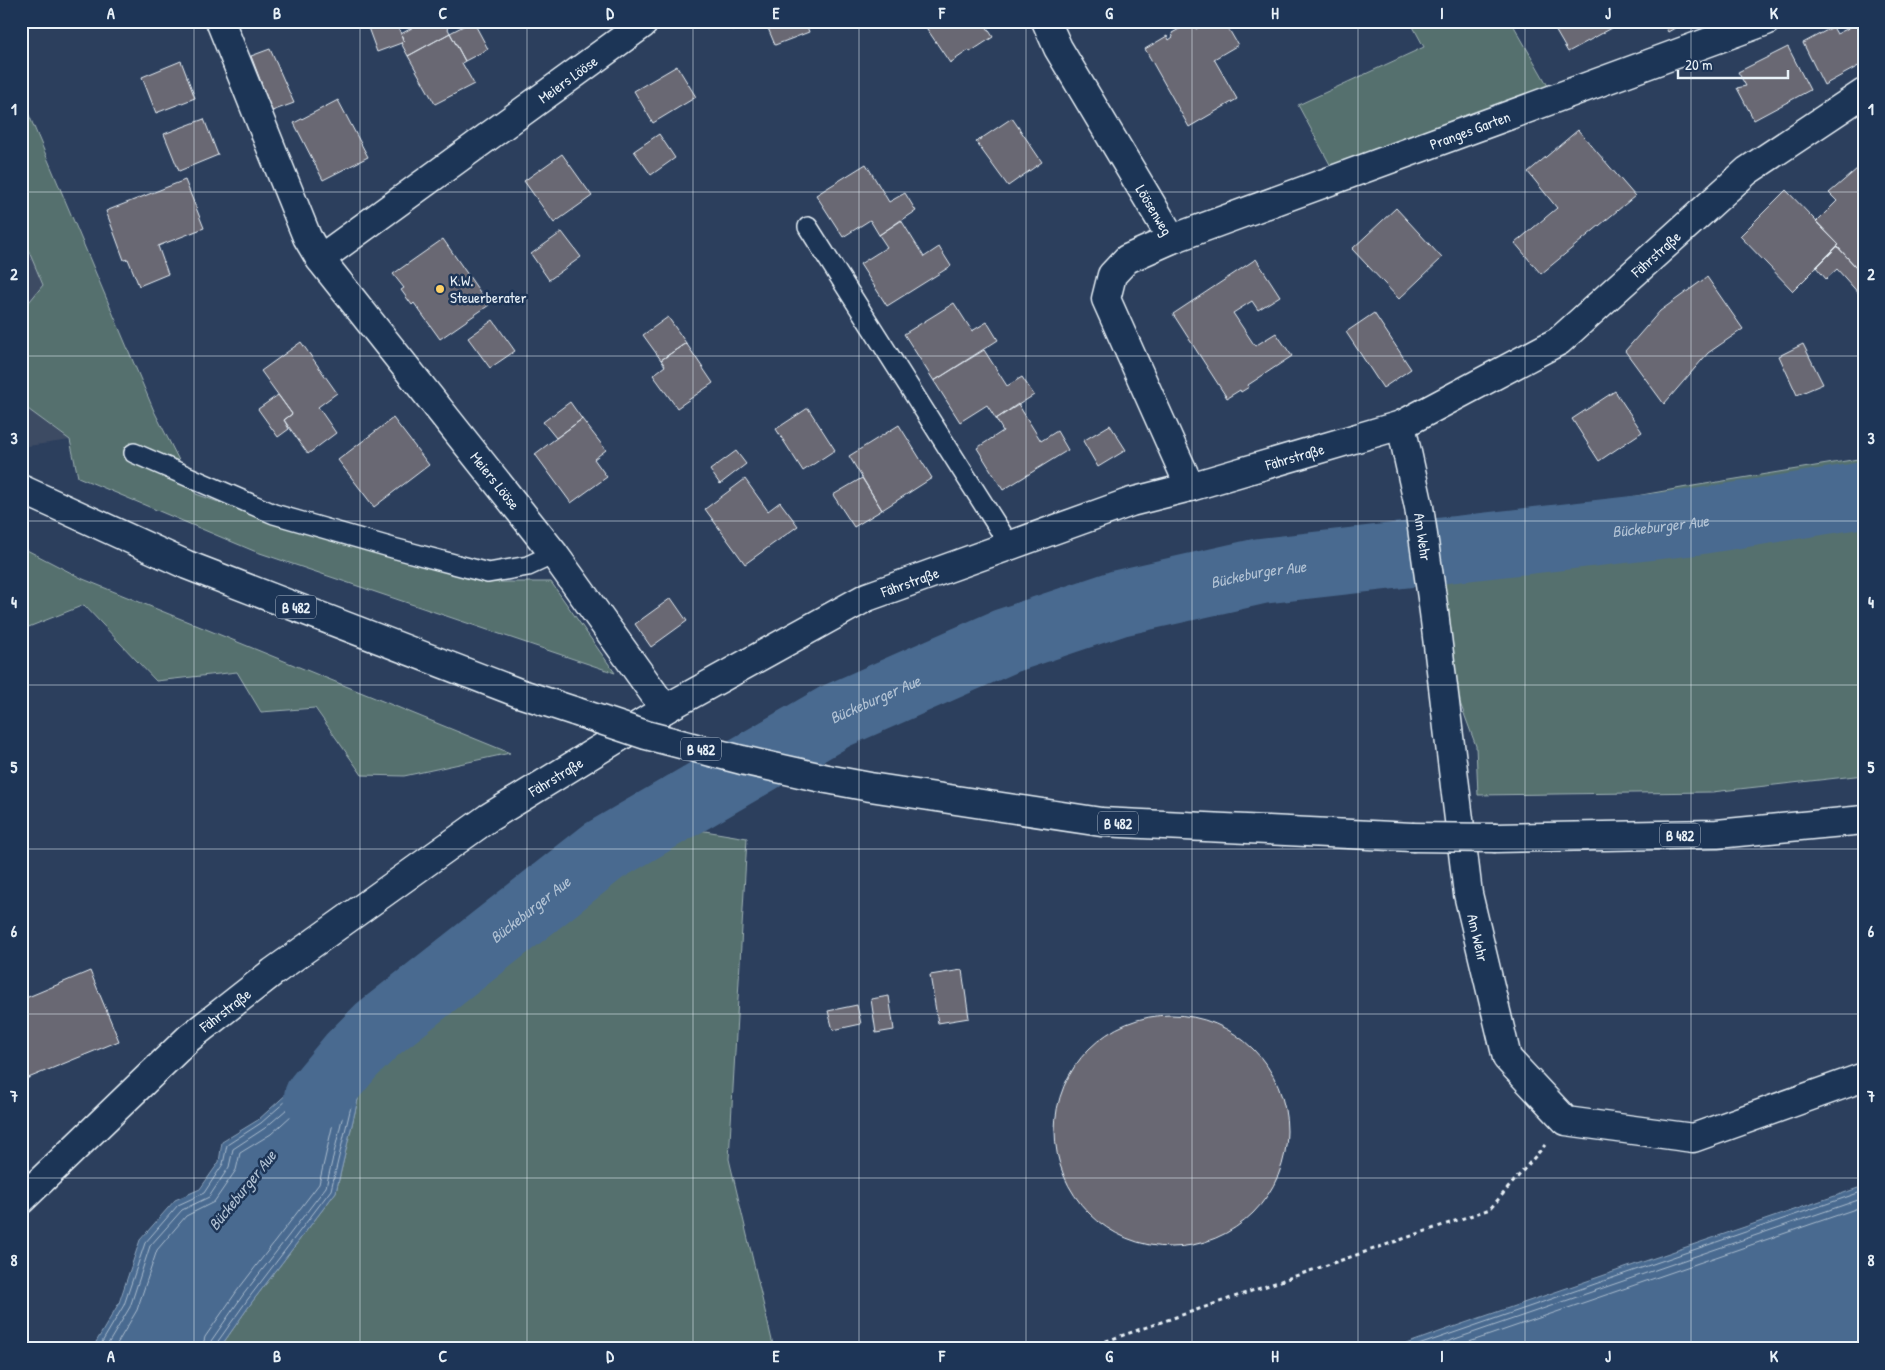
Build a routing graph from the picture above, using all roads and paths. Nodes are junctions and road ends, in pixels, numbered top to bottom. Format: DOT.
graph roads {
  1 [pos="220,21"];
  2 [pos="642,21"];
  3 [pos="1046,21"];
  4 [pos="1766,21"];
  5 [pos="1864,93"];
  6 [pos="808,227"];
  7 [pos="1172,240"];
  8 [pos="320,259"];
  9 [pos="1401,425"];
  10 [pos="134,453"];
  11 [pos="1190,487"];
  12 [pos="21,489"];
  13 [pos="1010,546"];
  14 [pos="554,554"];
  15 [pos="665,709"];
  16 [pos="1864,820"];
  17 [pos="1864,1077"];
  18 [pos="1566,1121"];
  19 [pos="21,1200"];
  20 [pos="1083,1349"];
  1 -- 8 [label="street, Meiers Lööse"];
  2 -- 8 [label="street, Meiers Lööse"];
  3 -- 7 [label="street, Löösenweg"];
  4 -- 7 [label="street, Pranges Garten"];
  5 -- 9 [label="street, Fährstraße"];
  6 -- 13 [label="lane"];
  7 -- 11 [label="street, Löösenweg"];
  8 -- 14 [label="street, Meiers Lööse"];
  9 -- 11 [label="street, Fährstraße"];
  9 -- 18 [label="street, Am Wehr"];
  10 -- 14 [label="lane"];
  11 -- 13 [label="street, Fährstraße"];
  12 -- 16 [label="street, B 482, bridge"];
  13 -- 15 [label="street, Fährstraße"];
  14 -- 15 [label="street, Meiers Lööse"];
  15 -- 19 [label="street, Fährstraße"];
  17 -- 18 [label="street"];
  18 -- 20 [label="path"];
}
